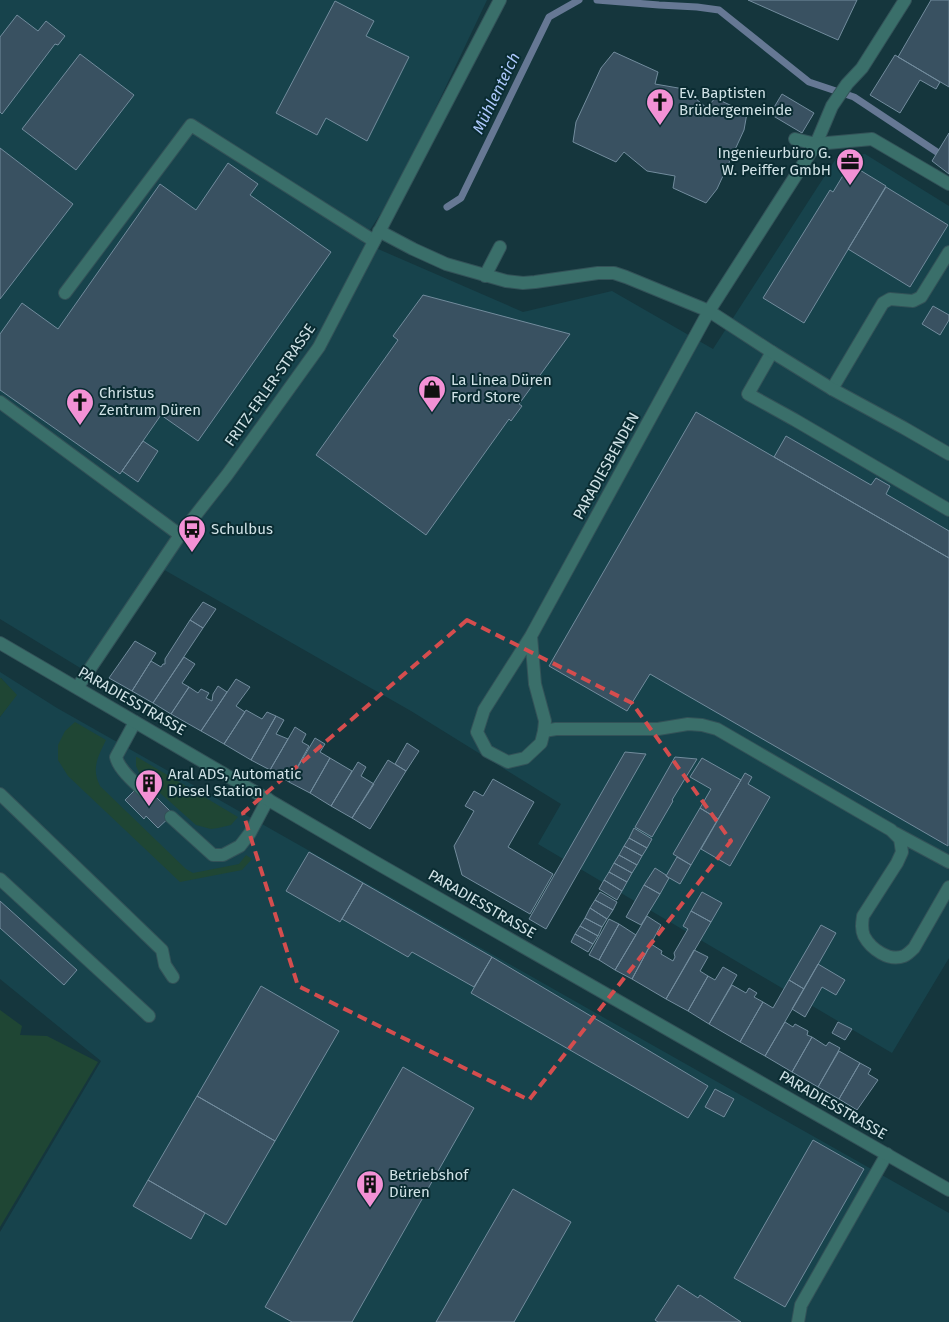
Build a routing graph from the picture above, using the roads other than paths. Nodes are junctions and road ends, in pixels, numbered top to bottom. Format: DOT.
graph roads {
  1 [pos="500,0"];
  2 [pos="905,0"];
  3 [pos="795,139"];
  4 [pos="816,144"];
  5 [pos="949,184"];
  6 [pos="376,236"];
  7 [pos="500,247"];
  8 [pos="949,252"];
  9 [pos="485,276"];
  10 [pos="65,293"];
  11 [pos="709,311"];
  12 [pos="772,352"];
  13 [pos="832,389"];
  14 [pos="0,402"];
  15 [pos="949,454"];
  16 [pos="949,510"];
  17 [pos="180,535"];
  18 [pos="531,636"];
  19 [pos="0,644"];
  20 [pos="77,688"];
  21 [pos="135,722"];
  22 [pos="544,731"];
  23 [pos="0,794"];
  24 [pos="150,796"];
  25 [pos="268,799"];
  26 [pos="171,817"];
  27 [pos="891,830"];
  28 [pos="949,862"];
  29 [pos="0,879"];
  30 [pos="949,887"];
  31 [pos="173,977"];
  32 [pos="150,1016"];
  33 [pos="887,1154"];
  34 [pos="949,1190"];
  35 [pos="798,1322"];
  1 -- 6 [label="street, FRITZ-ERLER-STRASSE"];
  2 -- 4 [label="street, PARADIESBENDEN"];
  3 -- 4 [label="street"];
  4 -- 5 [label="street"];
  4 -- 11 [label="street, PARADIESBENDEN"];
  6 -- 9 [label="street"];
  6 -- 10 [label="street"];
  6 -- 17 [label="street, FRITZ-ERLER-STRASSE"];
  7 -- 9 [label="street"];
  8 -- 13 [label="street"];
  9 -- 11 [label="street"];
  11 -- 12 [label="street"];
  11 -- 18 [label="street, PARADIESBENDEN"];
  12 -- 13 [label="street"];
  12 -- 16 [label="street"];
  13 -- 15 [label="street"];
  14 -- 17 [label="street"];
  17 -- 20 [label="street, FRITZ-ERLER-STRASSE"];
  18 -- 22 [label="street"];
  18 -- 22 [label="street, PARADIESBENDEN"];
  19 -- 20 [label="street, PARADIESSTRASSE"];
  20 -- 21 [label="street, PARADIESSTRASSE"];
  21 -- 24 [label="street"];
  21 -- 25 [label="street, PARADIESSTRASSE"];
  22 -- 27 [label="street"];
  23 -- 31 [label="street"];
  25 -- 26 [label="street"];
  25 -- 33 [label="street, PARADIESSTRASSE"];
  27 -- 28 [label="street"];
  27 -- 30 [label="street"];
  29 -- 32 [label="street"];
  33 -- 34 [label="street, PARADIESSTRASSE"];
  33 -- 35 [label="street"];
}
